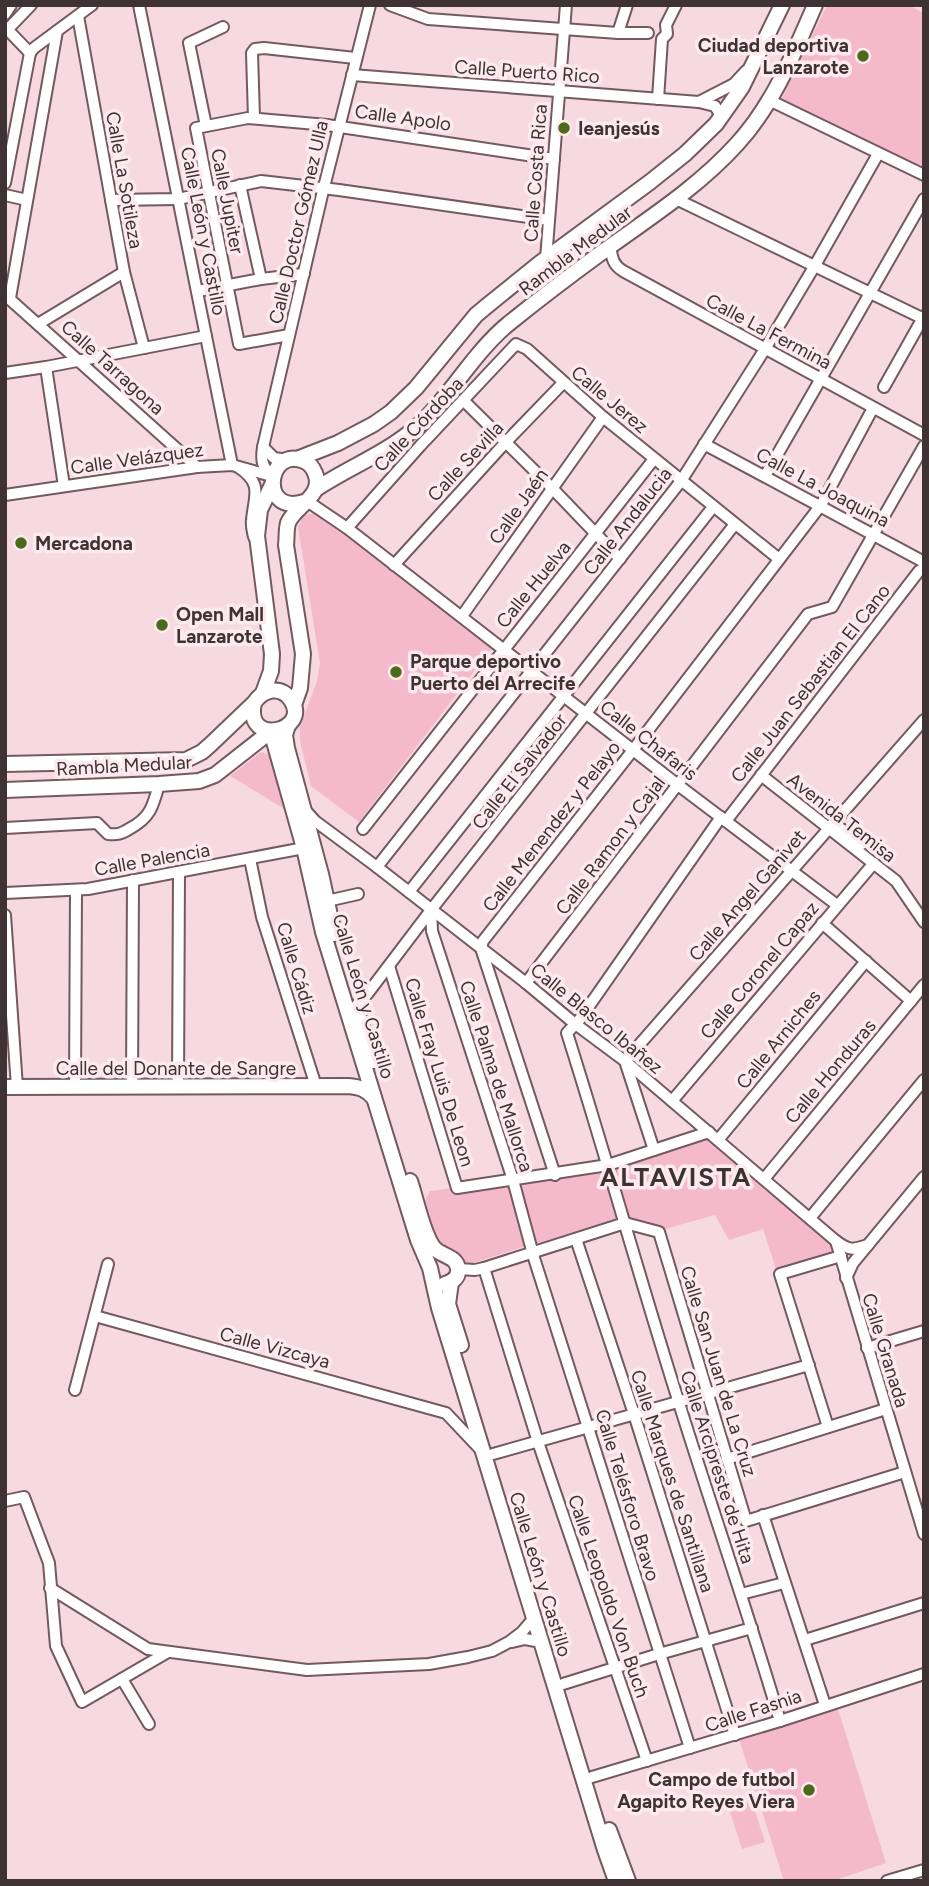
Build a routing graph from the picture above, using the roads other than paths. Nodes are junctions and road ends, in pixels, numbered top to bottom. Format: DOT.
graph roads {
  1 [pos="11,5"];
  2 [pos="31,5"];
  3 [pos="92,5"];
  4 [pos="139,5"];
  5 [pos="370,5"];
  6 [pos="390,5"];
  7 [pos="566,5"];
  8 [pos="627,5"];
  9 [pos="676,5"];
  10 [pos="782,5"];
  11 [pos="815,5"];
  12 [pos="5,14"];
  13 [pos="78,16"];
  14 [pos="666,25"];
  15 [pos="223,27"];
  16 [pos="6,28"];
  17 [pos="564,29"];
  18 [pos="57,31"];
  19 [pos="618,33"];
  20 [pos="648,33"];
  21 [pos="662,39"];
  22 [pos="30,53"];
  23 [pos="355,58"];
  24 [pos="754,62"];
  25 [pos="352,75"];
  26 [pos="559,91"];
  27 [pos="658,99"];
  28 [pos="769,100"];
  29 [pos="699,102"];
  30 [pos="254,118"];
  31 [pos="722,118"];
  32 [pos="206,126"];
  33 [pos="339,126"];
  34 [pos="878,153"];
  35 [pos="554,159"];
  36 [pos="924,175"];
  37 [pos="5,183"];
  38 [pos="240,185"];
  39 [pos="324,188"];
  40 [pos="208,192"];
  41 [pos="5,195"];
  42 [pos="178,199"];
  43 [pos="676,199"];
  44 [pos="924,199"];
  45 [pos="27,200"];
  46 [pos="111,200"];
  47 [pos="549,220"];
  48 [pos="610,246"];
  49 [pos="546,259"];
  50 [pos="814,267"];
  51 [pos="124,272"];
  52 [pos="304,274"];
  53 [pos="261,279"];
  54 [pos="228,286"];
  55 [pos="198,291"];
  56 [pos="871,293"];
  57 [pos="7,297"];
  58 [pos="923,318"];
  59 [pos="38,324"];
  60 [pos="289,335"];
  61 [pos="206,336"];
  62 [pos="516,344"];
  63 [pos="144,348"];
  64 [pos="765,349"];
  65 [pos="78,360"];
  66 [pos="46,367"];
  67 [pos="5,373"];
  68 [pos="822,380"];
  69 [pos="563,383"];
  70 [pos="884,387"];
  71 [pos="463,400"];
  72 [pos="873,408"];
  73 [pos="603,417"];
  74 [pos="924,435"];
  75 [pos="505,443"];
  76 [pos="704,444"];
  77 [pos="924,446"];
  78 [pos="263,447"];
  79 [pos="293,459"];
  80 [pos="654,459"];
  81 [pos="232,465"];
  82 [pos="197,467"];
  83 [pos="765,476"];
  84 [pos="272,481"];
  85 [pos="681,481"];
  86 [pos="64,486"];
  87 [pos="552,488"];
  88 [pos="5,495"];
  89 [pos="311,495"];
  90 [pos="821,505"];
  91 [pos="713,507"];
  92 [pos="735,524"];
  93 [pos="347,528"];
  94 [pos="596,534"];
  95 [pos="872,534"];
  96 [pos="259,550"];
  97 [pos="620,559"];
  98 [pos="779,559"];
  99 [pos="924,562"];
  100 [pos="394,565"];
  101 [pos="924,568"];
  102 [pos="462,616"];
  103 [pos="503,649"];
  104 [pos="532,671"];
  105 [pos="562,696"];
  106 [pos="258,698"];
  107 [pos="294,705"];
  108 [pos="586,714"];
  109 [pos="924,720"];
  110 [pos="288,725"];
  111 [pos="271,731"];
  112 [pos="248,747"];
  113 [pos="275,749"];
  114 [pos="633,750"];
  115 [pos="5,764"];
  116 [pos="761,775"];
  117 [pos="159,784"];
  118 [pos="678,785"];
  119 [pos="5,790"];
  120 [pos="304,808"];
  121 [pos="724,819"];
  122 [pos="831,825"];
  123 [pos="5,828"];
  124 [pos="363,830"];
  125 [pos="304,848"];
  126 [pos="250,859"];
  127 [pos="874,863"];
  128 [pos="377,867"];
  129 [pos="792,870"];
  130 [pos="179,872"];
  131 [pos="133,880"];
  132 [pos="76,890"];
  133 [pos="409,892"];
  134 [pos="6,893"];
  135 [pos="358,894"];
  136 [pos="327,901"];
  137 [pos="5,905"];
  138 [pos="837,905"];
  139 [pos="431,910"];
  140 [pos="924,911"];
  141 [pos="5,915"];
  142 [pos="924,922"];
  143 [pos="822,923"];
  144 [pos="481,948"];
  145 [pos="866,961"];
  146 [pos="389,965"];
  147 [pos="526,983"];
  148 [pos="924,985"];
  149 [pos="911,1001"];
  150 [pos="356,1006"];
  151 [pos="574,1023"];
  152 [pos="625,1061"];
  153 [pos="366,1070"];
  154 [pos="924,1080"];
  155 [pos="316,1086"];
  156 [pos="348,1086"];
  157 [pos="11,1087"];
  158 [pos="75,1087"];
  159 [pos="132,1087"];
  160 [pos="178,1087"];
  161 [pos="375,1099"];
  162 [pos="672,1101"];
  163 [pos="709,1132"];
  164 [pos="718,1140"];
  165 [pos="654,1150"];
  166 [pos="608,1165"];
  167 [pos="555,1175"];
  168 [pos="924,1177"];
  169 [pos="764,1179"];
  170 [pos="513,1180"];
  171 [pos="810,1218"];
  172 [pos="625,1223"];
  173 [pos="576,1238"];
  174 [pos="836,1241"];
  175 [pos="868,1245"];
  176 [pos="533,1252"];
  177 [pos="443,1255"];
  178 [pos="841,1256"];
  179 [pos="108,1264"];
  180 [pos="484,1268"];
  181 [pos="431,1273"];
  182 [pos="454,1276"];
  183 [pos="846,1278"];
  184 [pos="95,1316"];
  185 [pos="924,1331"];
  186 [pos="867,1348"];
  187 [pos="809,1365"];
  188 [pos="75,1390"];
  189 [pos="708,1393"];
  190 [pos="678,1402"];
  191 [pos="463,1406"];
  192 [pos="886,1409"];
  193 [pos="446,1413"];
  194 [pos="634,1414"];
  195 [pos="458,1426"];
  196 [pos="588,1427"];
  197 [pos="828,1427"];
  198 [pos="538,1442"];
  199 [pos="488,1453"];
  200 [pos="727,1459"];
  201 [pos="905,1472"];
  202 [pos="5,1501"];
  203 [pos="763,1515"];
  204 [pos="923,1531"];
  205 [pos="784,1583"];
  206 [pos="50,1588"];
  207 [pos="741,1594"];
  208 [pos="924,1603"];
  209 [pos="534,1618"];
  210 [pos="752,1628"];
  211 [pos="805,1640"];
  212 [pos="706,1641"];
  213 [pos="509,1642"];
  214 [pos="541,1642"];
  215 [pos="168,1652"];
  216 [pos="659,1654"];
  217 [pos="614,1667"];
  218 [pos="924,1674"];
  219 [pos="122,1679"];
  220 [pos="564,1684"];
  221 [pos="825,1705"];
  222 [pos="780,1721"];
  223 [pos="149,1724"];
  224 [pos="734,1735"];
  225 [pos="690,1748"];
  226 [pos="647,1761"];
  227 [pos="592,1777"];
  228 [pos="924,1870"];
  229 [pos="616,1881"];
  230 [pos="628,1881"];
  231 [pos="887,1881"];
  1 -- 12 [label="street"];
  2 -- 16 [label="street"];
  3 -- 13 [label="street"];
  4 -- 42 [label="street, Calle León y Castillo"];
  5 -- 23 [label="street, Calle Doctor Gómez Ulla"];
  6 -- 17 [label="street"];
  7 -- 17 [label="street, Calle Costa Rica"];
  8 -- 19 [label="street"];
  9 -- 14 [label="street"];
  10 -- 24 [label="main road, Rambla Medular"];
  11 -- 28 [label="main road, Rambla Medular"];
  13 -- 18 [label="street"];
  13 -- 46 [label="street, Calle La Sotileza"];
  14 -- 20 [label="street"];
  14 -- 21 [label="street"];
  15 -- 32 [label="street, Calle Jupiter"];
  16 -- 22 [label="street"];
  17 -- 19 [label="street"];
  17 -- 26 [label="street, Calle Costa Rica"];
  18 -- 22 [label="street"];
  18 -- 45 [label="street"];
  19 -- 20 [label="street"];
  20 -- 21 [label="street"];
  21 -- 27 [label="street"];
  22 -- 37 [label="street"];
  23 -- 25 [label="street, Calle Doctor Gómez Ulla"];
  23 -- 30 [label="street"];
  24 -- 29 [label="street"];
  24 -- 31 [label="main road, Rambla Medular"];
  25 -- 26 [label="street, Calle Puerto Rico"];
  25 -- 33 [label="street, Calle Doctor Gómez Ulla"];
  26 -- 27 [label="street, Calle Puerto Rico"];
  26 -- 35 [label="street, Calle Costa Rica"];
  27 -- 29 [label="street, Calle Puerto Rico"];
  28 -- 34 [label="street"];
  28 -- 43 [label="main road, Rambla Medular"];
  29 -- 31 [label="street"];
  30 -- 32 [label="street, Calle Apolo"];
  30 -- 33 [label="street, Calle Apolo"];
  31 -- 49 [label="main road, Rambla Medular"];
  32 -- 40 [label="street, Calle Jupiter"];
  33 -- 35 [label="street, Calle Apolo"];
  33 -- 39 [label="street, Calle Doctor Gómez Ulla"];
  34 -- 36 [label="street"];
  34 -- 50 [label="street, Calle Andalucia"];
  35 -- 47 [label="street, Calle Costa Rica"];
  38 -- 39 [label="street"];
  38 -- 40 [label="street"];
  38 -- 53 [label="street"];
  39 -- 47 [label="street"];
  39 -- 52 [label="street, Calle Doctor Gómez Ulla"];
  40 -- 42 [label="street"];
  40 -- 54 [label="street, Calle Jupiter"];
  41 -- 45 [label="street"];
  42 -- 46 [label="street"];
  42 -- 55 [label="street, Calle León y Castillo"];
  43 -- 48 [label="main road, Rambla Medular"];
  43 -- 50 [label="street"];
  44 -- 56 [label="street"];
  45 -- 57 [label="street"];
  46 -- 51 [label="street, Calle La Sotileza"];
  47 -- 49 [label="street, Calle Costa Rica"];
  48 -- 64 [label="street, Calle La Fermina"];
  48 -- 89 [label="main road, Rambla Medular"];
  49 -- 79 [label="main road, Rambla Medular"];
  50 -- 56 [label="street"];
  50 -- 64 [label="street, Calle Andalucia"];
  51 -- 59 [label="street"];
  51 -- 63 [label="street, Calle La Sotileza"];
  52 -- 53 [label="street"];
  52 -- 60 [label="street, Calle Doctor Gómez Ulla"];
  53 -- 54 [label="street"];
  54 -- 55 [label="street"];
  54 -- 60 [label="street, Calle Jupiter"];
  55 -- 61 [label="street, Calle León y Castillo"];
  56 -- 58 [label="street"];
  56 -- 68 [label="street"];
  57 -- 59 [label="street, Calle Tarragona"];
  58 -- 70 [label="street"];
  59 -- 65 [label="street, Calle Tarragona"];
  60 -- 78 [label="street, Calle Doctor Gómez Ulla"];
  61 -- 63 [label="street"];
  61 -- 81 [label="street, Calle León y Castillo"];
  62 -- 69 [label="street, Calle Jerez"];
  62 -- 71 [label="street, Calle Córdoba"];
  63 -- 65 [label="street"];
  64 -- 68 [label="street, Calle La Fermina"];
  64 -- 76 [label="street, Calle Andalucia"];
  65 -- 66 [label="street"];
  65 -- 82 [label="street, Calle Tarragona"];
  66 -- 67 [label="street"];
  66 -- 86 [label="street"];
  68 -- 72 [label="street, Calle La Fermina"];
  68 -- 83 [label="street"];
  69 -- 73 [label="street, Calle Jerez"];
  69 -- 75 [label="street, Calle Sevilla"];
  71 -- 75 [label="street"];
  71 -- 93 [label="street, Calle Córdoba"];
  72 -- 74 [label="street, Calle La Fermina"];
  72 -- 90 [label="street, Calle Menendez y Pelayo"];
  73 -- 80 [label="street, Calle Jerez"];
  73 -- 87 [label="street, Calle Jaén"];
  75 -- 87 [label="street"];
  75 -- 100 [label="street, Calle Sevilla"];
  76 -- 83 [label="street, Calle La Joaquina"];
  76 -- 85 [label="street, Calle Andalucia"];
  77 -- 95 [label="street"];
  78 -- 79 [label="street"];
  78 -- 84 [label="street"];
  79 -- 84 [label="main road"];
  79 -- 89 [label="main road"];
  80 -- 85 [label="street, Calle Jerez"];
  80 -- 94 [label="street, Calle Huelva"];
  81 -- 82 [label="street, Calle Velázquez"];
  81 -- 84 [label="street, Calle Velázquez"];
  81 -- 96 [label="street"];
  82 -- 86 [label="street, Calle Velázquez"];
  83 -- 90 [label="street, Calle La Joaquina"];
  84 -- 89 [label="main road"];
  84 -- 96 [label="main road, Rambla Medular"];
  85 -- 91 [label="street, Calle Jerez"];
  85 -- 97 [label="street, Calle Andalucia"];
  86 -- 88 [label="street, Calle Velázquez"];
  87 -- 94 [label="street"];
  87 -- 102 [label="street, Calle Jaén"];
  89 -- 93 [label="street, Calle Chafaris"];
  89 -- 107 [label="main road, Rambla Medular"];
  90 -- 95 [label="street, Calle La Joaquina"];
  90 -- 98 [label="street, Calle Menendez y Pelayo"];
  91 -- 92 [label="street, Calle Jerez"];
  91 -- 105 [label="street"];
  92 -- 98 [label="street, Calle Jerez"];
  92 -- 108 [label="street, Calle El Salvador"];
  93 -- 100 [label="street, Calle Chafaris"];
  94 -- 97 [label="street"];
  94 -- 103 [label="street, Calle Huelva"];
  95 -- 99 [label="street, Calle La Joaquina"];
  95 -- 118 [label="street, Calle Ramon y Cajal"];
  96 -- 106 [label="main road, Rambla Medular"];
  97 -- 104 [label="street, Calle Andalucia"];
  98 -- 114 [label="street, Calle Menendez y Pelayo"];
  100 -- 102 [label="street, Calle Chafaris"];
  101 -- 116 [label="street, Calle Juan Sebastian El Cano"];
  102 -- 103 [label="street, Calle Chafaris"];
  103 -- 104 [label="street, Calle Chafaris"];
  103 -- 124 [label="street, Calle Huelva"];
  104 -- 105 [label="street, Calle Chafaris"];
  104 -- 128 [label="street, Calle Andalucia"];
  105 -- 108 [label="street, Calle Chafaris"];
  105 -- 133 [label="street"];
  106 -- 107 [label="main road"];
  106 -- 111 [label="main road"];
  106 -- 115 [label="main road, Rambla Medular"];
  107 -- 110 [label="main road"];
  108 -- 114 [label="street, Calle Chafaris"];
  108 -- 139 [label="street, Calle El Salvador"];
  109 -- 122 [label="street, Calle Angel Ganivet"];
  110 -- 111 [label="main road"];
  110 -- 120 [label="main road, Calle León y Castillo"];
  111 -- 112 [label="main road, Rambla Medular"];
  111 -- 113 [label="main road, Calle León y Castillo"];
  112 -- 113 [label="main road"];
  112 -- 117 [label="main road, Rambla Medular"];
  113 -- 125 [label="main road, Calle León y Castillo"];
  114 -- 118 [label="street, Calle Chafaris"];
  114 -- 144 [label="street, Calle Menendez y Pelayo"];
  116 -- 121 [label="street, Calle Juan Sebastian El Cano"];
  116 -- 122 [label="street, Avenida Temisa"];
  117 -- 119 [label="main road, Rambla Medular"];
  117 -- 123 [label="street"];
  118 -- 121 [label="street, Calle Chafaris"];
  118 -- 147 [label="street, Calle Ramon y Cajal"];
  120 -- 128 [label="street, Calle Blasco Ibañez"];
  120 -- 136 [label="main road, Calle León y Castillo"];
  121 -- 129 [label="street, Calle Chafaris"];
  121 -- 151 [label="street, Calle Juan Sebastian El Cano"];
  122 -- 127 [label="street, Avenida Temisa"];
  122 -- 129 [label="street, Calle Angel Ganivet"];
  122 -- 140 [label="street, Avenida Temisa"];
  125 -- 126 [label="street, Calle Palencia"];
  125 -- 153 [label="main road, Calle León y Castillo"];
  126 -- 130 [label="street, Calle Palencia"];
  126 -- 155 [label="street, Calle Cádiz"];
  127 -- 138 [label="street, Calle Coronel Capaz"];
  127 -- 142 [label="street, Avenida Temisa"];
  128 -- 133 [label="street, Calle Blasco Ibañez"];
  129 -- 138 [label="street, Calle Chafaris"];
  129 -- 152 [label="street, Calle Angel Ganivet"];
  130 -- 131 [label="street, Calle Palencia"];
  130 -- 160 [label="street"];
  131 -- 132 [label="street, Calle Palencia"];
  131 -- 159 [label="street"];
  132 -- 134 [label="street, Calle Palencia"];
  132 -- 158 [label="street"];
  133 -- 139 [label="street, Calle Blasco Ibañez"];
  134 -- 137 [label="street"];
  135 -- 136 [label="street"];
  136 -- 150 [label="main road, Calle León y Castillo"];
  138 -- 143 [label="street, Calle Coronel Capaz"];
  139 -- 144 [label="street, Calle Blasco Ibañez"];
  139 -- 146 [label="street, Calle El Salvador"];
  139 -- 170 [label="street, Calle Palma de Mallorca"];
  141 -- 157 [label="street"];
  143 -- 145 [label="street"];
  143 -- 162 [label="street, Calle Coronel Capaz"];
  144 -- 147 [label="street, Calle Blasco Ibañez"];
  144 -- 167 [label="street"];
  145 -- 149 [label="street"];
  145 -- 164 [label="street, Calle Arniches"];
  146 -- 150 [label="street, Calle El Salvador"];
  146 -- 170 [label="street, Calle Fray Luis De Leon"];
  147 -- 151 [label="street, Calle Blasco Ibañez"];
  148 -- 149 [label="street, Calle Honduras"];
  149 -- 169 [label="street, Calle Honduras"];
  150 -- 177 [label="main road, Calle León y Castillo"];
  151 -- 152 [label="street, Calle Blasco Ibañez"];
  151 -- 166 [label="street, Calle Arcipreste de Hita"];
  152 -- 162 [label="street, Calle Blasco Ibañez"];
  152 -- 165 [label="street"];
  153 -- 156 [label="main road"];
  153 -- 161 [label="main road, Calle León y Castillo"];
  154 -- 171 [label="street"];
  155 -- 156 [label="main road, Calle del Donante de Sangre"];
  155 -- 160 [label="main road, Calle del Donante de Sangre"];
  156 -- 161 [label="main road, Calle del Donante de Sangre"];
  157 -- 158 [label="main road, Calle del Donante de Sangre"];
  158 -- 159 [label="main road, Calle del Donante de Sangre"];
  159 -- 160 [label="main road, Calle del Donante de Sangre"];
  161 -- 181 [label="main road, Calle León y Castillo"];
  162 -- 163 [label="street, Calle Blasco Ibañez"];
  163 -- 164 [label="street, Calle Blasco Ibañez"];
  163 -- 165 [label="street"];
  164 -- 169 [label="street, Calle Blasco Ibañez"];
  165 -- 166 [label="street"];
  166 -- 167 [label="street"];
  166 -- 172 [label="street, Calle Arcipreste de Hita"];
  167 -- 170 [label="street"];
  168 -- 175 [label="street"];
  169 -- 171 [label="street, Calle Blasco Ibañez"];
  170 -- 176 [label="street, Calle Palma de Mallorca"];
  171 -- 174 [label="street, Calle Blasco Ibañez"];
  172 -- 173 [label="street"];
  172 -- 189 [label="street, Calle San Juan de La Cruz"];
  172 -- 190 [label="street, Calle Arcipreste de Hita"];
  173 -- 176 [label="street"];
  173 -- 194 [label="street, Calle Marques de Santillana"];
  174 -- 175 [label="street"];
  174 -- 178 [label="street, Calle Granada"];
  175 -- 183 [label="street"];
  176 -- 180 [label="street"];
  176 -- 196 [label="street, Calle Telésforo Bravo"];
  177 -- 181 [label="main road"];
  177 -- 182 [label="main road"];
  178 -- 183 [label="street, Calle Granada"];
  178 -- 187 [label="street"];
  179 -- 184 [label="street"];
  180 -- 182 [label="street"];
  180 -- 198 [label="street"];
  181 -- 182 [label="main road"];
  181 -- 191 [label="main road, Calle León y Castillo"];
  182 -- 199 [label="main road, Calle León y Castillo"];
  183 -- 186 [label="street, Calle Granada"];
  184 -- 188 [label="street"];
  184 -- 193 [label="street, Calle Vizcaya"];
  185 -- 186 [label="street"];
  186 -- 192 [label="street, Calle Granada"];
  187 -- 189 [label="street"];
  187 -- 197 [label="street"];
  189 -- 190 [label="street"];
  189 -- 200 [label="street, Calle San Juan de La Cruz"];
  190 -- 194 [label="street"];
  190 -- 207 [label="street, Calle Arcipreste de Hita"];
  191 -- 193 [label="street"];
  191 -- 195 [label="street"];
  191 -- 199 [label="main road, Calle León y Castillo"];
  192 -- 197 [label="street"];
  192 -- 201 [label="street, Calle Granada"];
  193 -- 195 [label="street"];
  194 -- 196 [label="street"];
  194 -- 212 [label="street, Calle Marques de Santillana"];
  195 -- 199 [label="street"];
  196 -- 198 [label="street"];
  196 -- 216 [label="street, Calle Telésforo Bravo"];
  197 -- 200 [label="street"];
  198 -- 199 [label="street"];
  198 -- 217 [label="street, Calle Leopoldo Von Buch"];
  199 -- 209 [label="main road, Calle León y Castillo"];
  199 -- 220 [label="main road, Calle León y Castillo"];
  200 -- 203 [label="street, Calle San Juan de La Cruz"];
  201 -- 203 [label="street"];
  201 -- 204 [label="street, Calle Granada"];
  202 -- 206 [label="street"];
  203 -- 205 [label="street"];
  205 -- 207 [label="street"];
  205 -- 211 [label="street"];
  206 -- 215 [label="street"];
  206 -- 219 [label="street"];
  207 -- 210 [label="street, Calle Arcipreste de Hita"];
  208 -- 211 [label="street"];
  209 -- 213 [label="street"];
  209 -- 214 [label="main road, Calle León y Castillo"];
  210 -- 212 [label="street"];
  210 -- 222 [label="street, Calle Arcipreste de Hita"];
  211 -- 221 [label="street"];
  212 -- 216 [label="street"];
  212 -- 224 [label="street, Calle Marques de Santillana"];
  213 -- 214 [label="street"];
  213 -- 215 [label="street"];
  214 -- 229 [label="main road, Calle León y Castillo"];
  215 -- 219 [label="street"];
  216 -- 217 [label="street"];
  216 -- 225 [label="street, Calle Telésforo Bravo"];
  217 -- 220 [label="street"];
  217 -- 226 [label="street, Calle Leopoldo Von Buch"];
  218 -- 221 [label="street, Calle Fasnia"];
  219 -- 223 [label="street"];
  220 -- 227 [label="main road, Calle León y Castillo"];
  221 -- 222 [label="street, Calle Fasnia"];
  222 -- 224 [label="street, Calle Fasnia"];
  224 -- 225 [label="street, Calle Fasnia"];
  225 -- 226 [label="street, Calle Fasnia"];
  226 -- 227 [label="street, Calle Fasnia"];
  227 -- 230 [label="main road, Calle León y Castillo"];
  228 -- 231 [label="street"];
}
